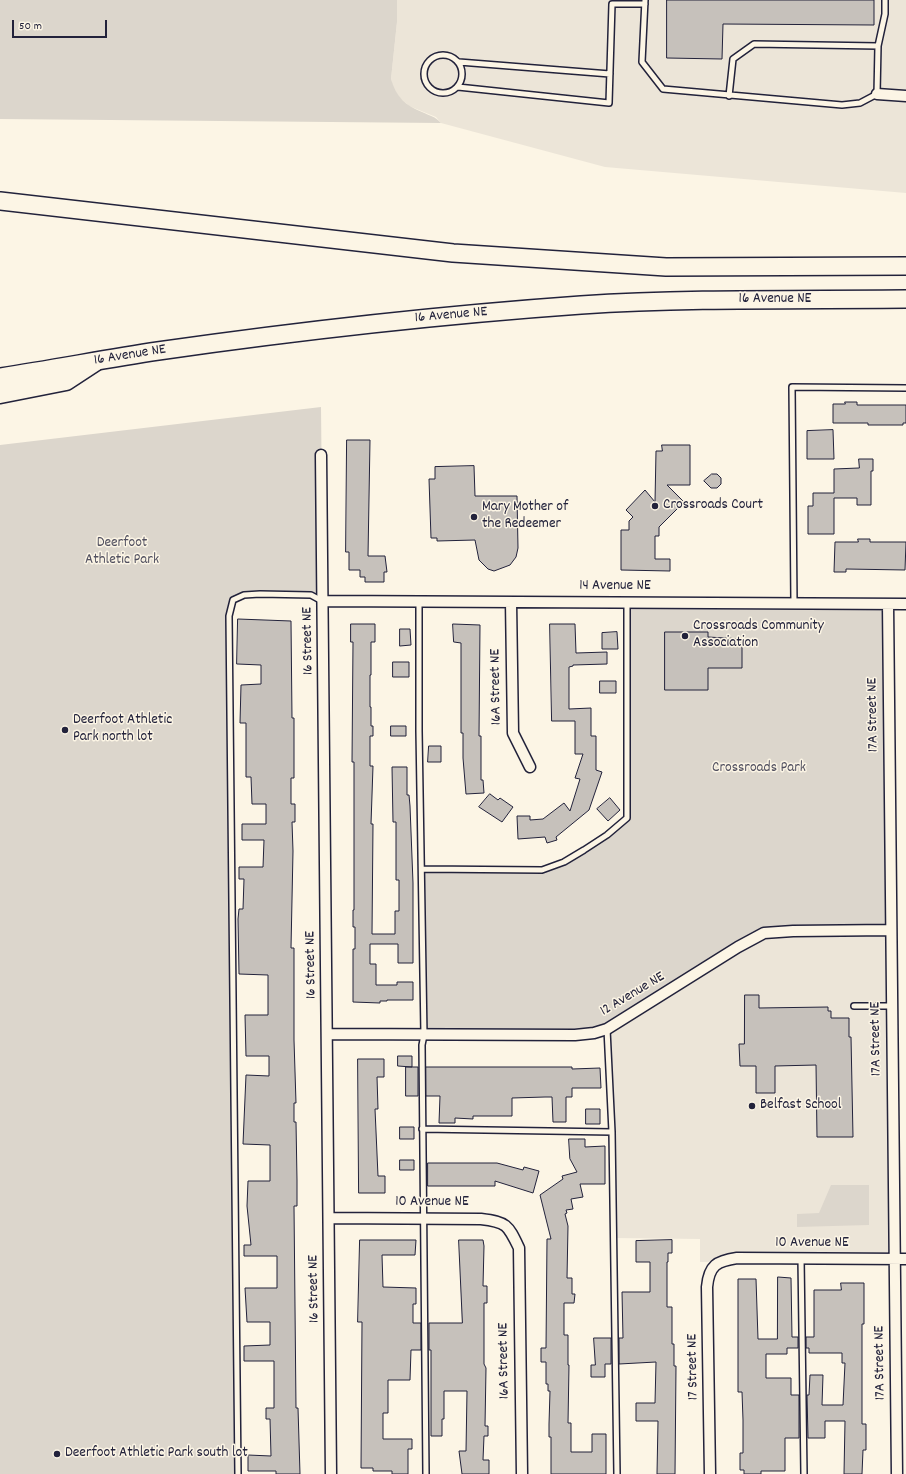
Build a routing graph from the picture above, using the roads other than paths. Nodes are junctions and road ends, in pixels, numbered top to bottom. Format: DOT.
graph roads {
  1 [pos="885,0"];
  2 [pos="644,2"];
  3 [pos="878,46"];
  4 [pos="459,62"];
  5 [pos="610,74"];
  6 [pos="458,87"];
  7 [pos="877,94"];
  8 [pos="729,96"];
  9 [pos="906,96"];
  10 [pos="0,201"];
  11 [pos="906,266"];
  12 [pos="906,299"];
  13 [pos="95,362"];
  14 [pos="0,377"];
  15 [pos="906,388"];
  16 [pos="0,394"];
  17 [pos="321,455"];
  18 [pos="323,601"];
  19 [pos="419,602"];
  20 [pos="511,602"];
  21 [pos="627,602"];
  22 [pos="794,603"];
  23 [pos="888,604"];
  24 [pos="906,604"];
  25 [pos="530,767"];
  26 [pos="422,869"];
  27 [pos="891,930"];
  28 [pos="854,1006"];
  29 [pos="892,1006"];
  30 [pos="607,1029"];
  31 [pos="328,1034"];
  32 [pos="424,1035"];
  33 [pos="422,1129"];
  34 [pos="612,1132"];
  35 [pos="329,1218"];
  36 [pos="423,1218"];
  37 [pos="519,1248"];
  38 [pos="801,1258"];
  39 [pos="894,1259"];
  40 [pos="906,1259"];
  41 [pos="718,1262"];
  42 [pos="238,1474"];
  43 [pos="331,1474"];
  44 [pos="426,1474"];
  45 [pos="522,1474"];
  46 [pos="617,1474"];
  47 [pos="710,1474"];
  48 [pos="804,1474"];
  49 [pos="897,1474"];
  1 -- 3 [label="lane"];
  2 -- 5 [label="lane"];
  2 -- 8 [label="lane"];
  3 -- 7 [label="lane"];
  3 -- 8 [label="lane"];
  4 -- 5 [label="lane"];
  4 -- 6 [label="lane"];
  4 -- 6 [label="lane"];
  5 -- 6 [label="lane"];
  7 -- 8 [label="lane"];
  7 -- 9 [label="street"];
  10 -- 11 [label="highway"];
  12 -- 13 [label="highway, 16 Avenue NE"];
  13 -- 14 [label="highway, 16 Avenue NE"];
  13 -- 16 [label="highway"];
  15 -- 22 [label="lane"];
  17 -- 18 [label="street, 16 Street NE"];
  18 -- 19 [label="street, 14 Avenue NE"];
  18 -- 31 [label="street, 16 Street NE"];
  18 -- 42 [label="lane"];
  19 -- 20 [label="street, 14 Avenue NE"];
  19 -- 26 [label="lane"];
  20 -- 21 [label="street, 14 Avenue NE"];
  20 -- 25 [label="street, 16A Street NE"];
  21 -- 22 [label="street, 14 Avenue NE"];
  21 -- 26 [label="lane"];
  22 -- 23 [label="street, 14 Avenue NE"];
  23 -- 24 [label="street, 14 Avenue NE"];
  23 -- 27 [label="street, 17A Street NE"];
  26 -- 32 [label="lane"];
  27 -- 29 [label="street, 17A Street NE"];
  27 -- 30 [label="street, 12 Avenue NE"];
  28 -- 29 [label="lane"];
  29 -- 39 [label="street, 17A Street NE"];
  30 -- 32 [label="street, 12 Avenue NE"];
  30 -- 34 [label="lane"];
  31 -- 32 [label="street, 12 Avenue NE"];
  31 -- 35 [label="street, 16 Street NE"];
  32 -- 33 [label="lane"];
  33 -- 34 [label="lane"];
  33 -- 36 [label="lane"];
  34 -- 46 [label="lane"];
  35 -- 36 [label="street, 10 Avenue NE"];
  35 -- 43 [label="street, 16 Street NE"];
  36 -- 37 [label="street, 10 Avenue NE"];
  36 -- 44 [label="lane"];
  37 -- 45 [label="street, 16A Street NE"];
  38 -- 39 [label="street, 10 Avenue NE"];
  38 -- 41 [label="street, 10 Avenue NE"];
  38 -- 48 [label="lane"];
  39 -- 40 [label="street, 10 Avenue NE"];
  39 -- 49 [label="street, 17A Street NE"];
  41 -- 47 [label="street, 17 Street NE"];
}
